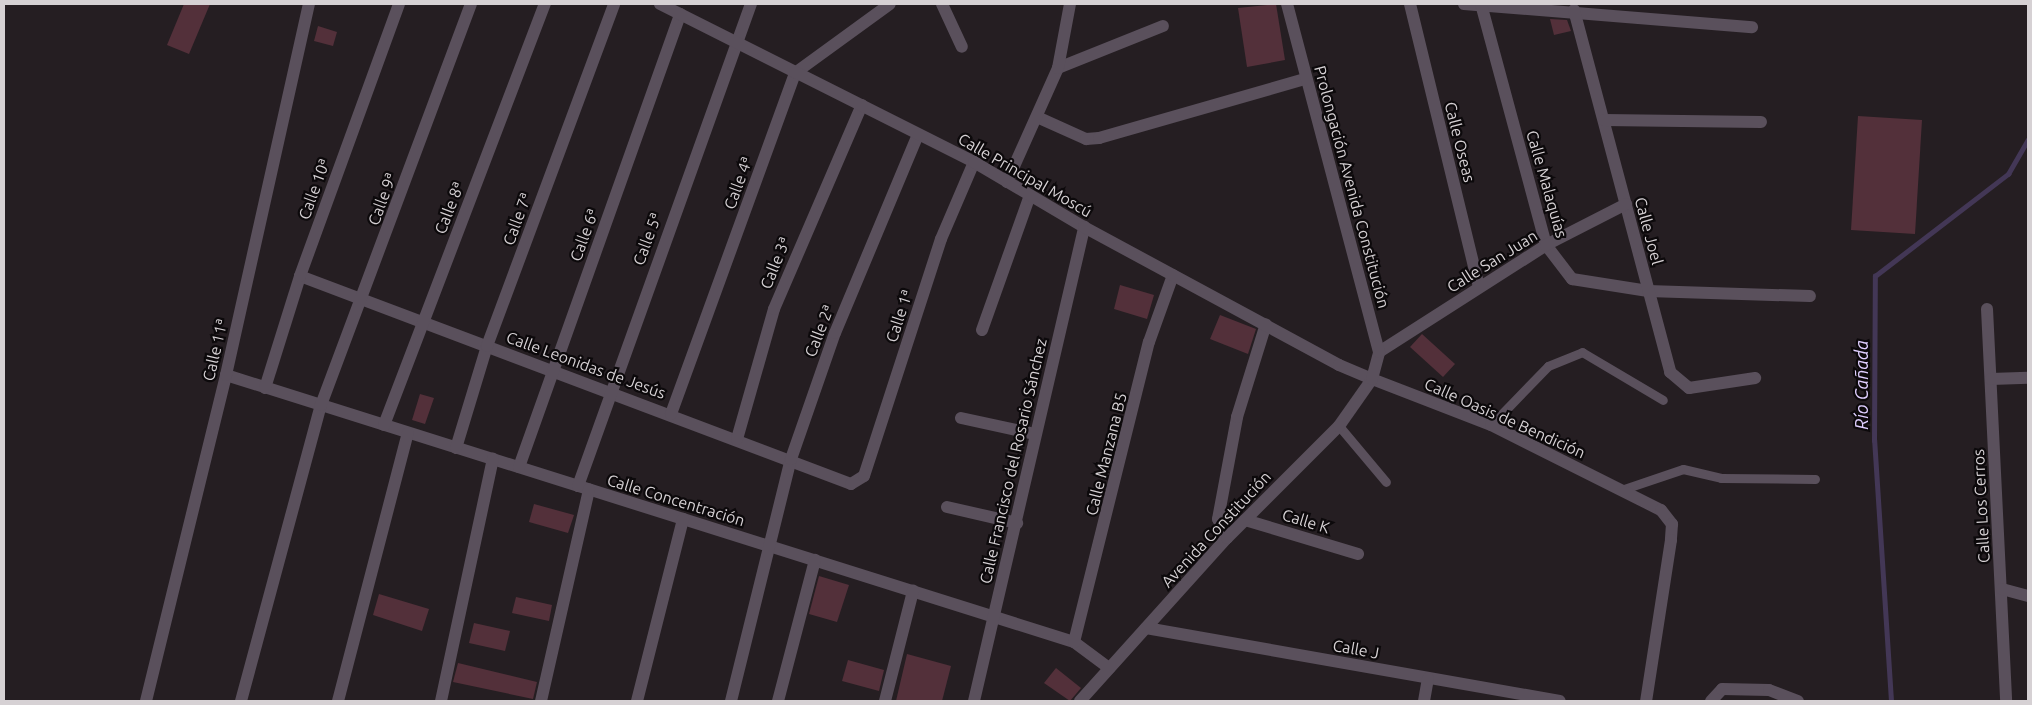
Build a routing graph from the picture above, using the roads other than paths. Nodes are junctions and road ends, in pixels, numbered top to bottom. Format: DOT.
graph roads {
  1 [pos="309,4"];
  2 [pos="399,4"];
  3 [pos="470,4"];
  4 [pos="545,4"];
  5 [pos="614,4"];
  6 [pos="660,4"];
  7 [pos="752,4"];
  8 [pos="890,4"];
  9 [pos="942,4"];
  10 [pos="1070,4"];
  11 [pos="1287,4"];
  12 [pos="1410,4"];
  13 [pos="1464,4"];
  14 [pos="1481,4"];
  15 [pos="1574,10"];
  16 [pos="680,14"];
  17 [pos="1163,26"];
  18 [pos="1752,27"];
  19 [pos="736,40"];
  20 [pos="962,47"];
  21 [pos="1058,68"];
  22 [pos="795,73"];
  23 [pos="1305,79"];
  24 [pos="862,105"];
  25 [pos="1037,118"];
  26 [pos="1604,120"];
  27 [pos="1761,122"];
  28 [pos="918,135"];
  29 [pos="974,162"];
  30 [pos="1008,182"];
  31 [pos="1030,195"];
  32 [pos="1626,204"];
  33 [pos="1084,227"];
  34 [pos="1546,245"];
  35 [pos="1173,275"];
  36 [pos="300,276"];
  37 [pos="1479,287"];
  38 [pos="1648,291"];
  39 [pos="1810,296"];
  40 [pos="362,299"];
  41 [pos="1987,309"];
  42 [pos="422,322"];
  43 [pos="1266,324"];
  44 [pos="982,330"];
  45 [pos="488,346"];
  46 [pos="1380,352"];
  47 [pos="552,370"];
  48 [pos="226,375"];
  49 [pos="1755,378"];
  50 [pos="2028,378"];
  51 [pos="1372,379"];
  52 [pos="1991,379"];
  53 [pos="265,388"];
  54 [pos="610,392"];
  55 [pos="1663,400"];
  56 [pos="321,405"];
  57 [pos="671,414"];
  58 [pos="961,418"];
  59 [pos="384,425"];
  60 [pos="1491,425"];
  61 [pos="1339,426"];
  62 [pos="408,432"];
  63 [pos="1036,434"];
  64 [pos="737,439"];
  65 [pos="456,448"];
  66 [pos="494,459"];
  67 [pos="791,459"];
  68 [pos="519,468"];
  69 [pos="1815,479"];
  70 [pos="860,482"];
  71 [pos="1386,482"];
  72 [pos="583,488"];
  73 [pos="1624,490"];
  74 [pos="947,507"];
  75 [pos="683,519"];
  76 [pos="1245,520"];
  77 [pos="1017,523"];
  78 [pos="1228,538"];
  79 [pos="767,546"];
  80 [pos="1358,554"];
  81 [pos="814,560"];
  82 [pos="2002,589"];
  83 [pos="913,591"];
  84 [pos="2028,596"];
  85 [pos="994,617"];
  86 [pos="1146,628"];
  87 [pos="1074,642"];
  88 [pos="1109,668"];
  89 [pos="1428,678"];
  90 [pos="146,701"];
  91 [pos="241,701"];
  92 [pos="338,701"];
  93 [pos="441,701"];
  94 [pos="540,701"];
  95 [pos="637,701"];
  96 [pos="731,701"];
  97 [pos="778,701"];
  98 [pos="885,701"];
  99 [pos="974,701"];
  100 [pos="1080,701"];
  101 [pos="1424,701"];
  102 [pos="1560,701"];
  103 [pos="1646,701"];
  104 [pos="1711,701"];
  105 [pos="1798,701"];
  106 [pos="2006,701"];
  1 -- 48 [label="street, Calle 11ª"];
  2 -- 36 [label="street, Calle 10ª"];
  3 -- 40 [label="street, Calle 9ª"];
  4 -- 42 [label="street, Calle 8ª"];
  5 -- 45 [label="street, Calle 7ª"];
  6 -- 16 [label="street, Calle Principal Moscú"];
  7 -- 19 [label="street, Calle 5ª"];
  8 -- 22 [label="street"];
  9 -- 20 [label="street"];
  10 -- 21 [label="street"];
  11 -- 23 [label="street, Prolongación Avenida Constitución"];
  12 -- 37 [label="street, Calle Oseas"];
  13 -- 14 [label="street"];
  14 -- 15 [label="street"];
  14 -- 34 [label="street, Calle Malaquías"];
  15 -- 18 [label="street"];
  15 -- 26 [label="street, Calle Joel"];
  16 -- 19 [label="street, Calle Principal Moscú"];
  16 -- 47 [label="street, Calle 6ª"];
  17 -- 21 [label="street"];
  19 -- 22 [label="street, Calle Principal Moscú"];
  19 -- 54 [label="street, Calle 5ª"];
  21 -- 25 [label="street"];
  22 -- 24 [label="street, Calle Principal Moscú"];
  22 -- 57 [label="street, Calle 4ª"];
  23 -- 25 [label="street"];
  23 -- 46 [label="street, Prolongación Avenida Constitución"];
  24 -- 28 [label="street, Calle Principal Moscú"];
  24 -- 64 [label="street, Calle 3ª"];
  25 -- 30 [label="street"];
  26 -- 27 [label="street"];
  26 -- 32 [label="street, Calle Joel"];
  28 -- 29 [label="street, Calle Principal Moscú"];
  28 -- 67 [label="street, Calle 2ª"];
  29 -- 30 [label="street, Calle Principal Moscú"];
  29 -- 70 [label="street, Calle 1ª"];
  30 -- 31 [label="street, Calle Principal Moscú"];
  31 -- 33 [label="street, Calle Principal Moscú"];
  31 -- 44 [label="street"];
  32 -- 34 [label="street, Calle San Juan"];
  32 -- 38 [label="street, Calle Joel"];
  33 -- 35 [label="street, Calle Principal Moscú"];
  33 -- 63 [label="street, Calle Francisco del Rosario Sánchez"];
  34 -- 37 [label="street, Calle San Juan"];
  34 -- 38 [label="street, Calle Malaquías"];
  35 -- 43 [label="street, Calle Principal Moscú"];
  35 -- 87 [label="street, Calle Manzana B5"];
  36 -- 40 [label="street, Calle Leonidas de Jesús"];
  36 -- 53 [label="street, Calle 10ª"];
  37 -- 46 [label="street, Calle San Juan"];
  38 -- 39 [label="street, Calle Malaquías"];
  38 -- 49 [label="street, Calle Joel"];
  40 -- 42 [label="street, Calle Leonidas de Jesús"];
  40 -- 56 [label="street, Calle 9ª"];
  41 -- 52 [label="street, Calle Los Cerros"];
  42 -- 45 [label="street, Calle Leonidas de Jesús"];
  42 -- 59 [label="street, Calle 8ª"];
  43 -- 51 [label="street, Calle Principal Moscú"];
  43 -- 78 [label="street"];
  45 -- 47 [label="street, Calle Leonidas de Jesús"];
  45 -- 65 [label="street, Calle 7ª"];
  46 -- 51 [label="street"];
  47 -- 54 [label="street, Calle Leonidas de Jesús"];
  47 -- 68 [label="street, Calle 6ª"];
  48 -- 53 [label="street, Calle Concentración"];
  48 -- 90 [label="street, Calle 11ª"];
  50 -- 52 [label="street"];
  51 -- 60 [label="street, Calle Oasis de Bendición"];
  51 -- 61 [label="street, Avenida Constitución"];
  52 -- 82 [label="street, Calle Los Cerros"];
  53 -- 56 [label="street, Calle Concentración"];
  54 -- 57 [label="street, Calle Leonidas de Jesús"];
  54 -- 72 [label="street, Calle 5ª"];
  55 -- 60 [label="lane"];
  56 -- 59 [label="street, Calle Concentración"];
  56 -- 91 [label="street, Calle 9ª"];
  57 -- 64 [label="street, Calle Leonidas de Jesús"];
  58 -- 63 [label="street"];
  59 -- 62 [label="street, Calle Concentración"];
  60 -- 73 [label="street, Calle Oasis de Bendición"];
  61 -- 71 [label="lane"];
  61 -- 76 [label="street, Avenida Constitución"];
  62 -- 65 [label="street, Calle Concentración"];
  62 -- 92 [label="street"];
  63 -- 77 [label="street, Calle Francisco del Rosario Sánchez"];
  64 -- 67 [label="street, Calle Leonidas de Jesús"];
  65 -- 66 [label="street, Calle Concentración"];
  66 -- 68 [label="street, Calle Concentración"];
  66 -- 93 [label="street"];
  67 -- 70 [label="street, Calle Leonidas de Jesús"];
  67 -- 79 [label="street, Calle 2ª"];
  68 -- 72 [label="street, Calle Concentración"];
  69 -- 73 [label="lane"];
  72 -- 75 [label="street, Calle Concentración"];
  72 -- 94 [label="street, Calle 5ª"];
  73 -- 103 [label="street, Calle Oasis de Bendición"];
  74 -- 77 [label="street"];
  75 -- 79 [label="street, Calle Concentración"];
  75 -- 95 [label="street"];
  76 -- 78 [label="street, Avenida Constitución"];
  76 -- 80 [label="street, Calle K"];
  77 -- 85 [label="street, Calle Francisco del Rosario Sánchez"];
  78 -- 86 [label="street, Avenida Constitución"];
  79 -- 81 [label="street, Calle Concentración"];
  79 -- 96 [label="street, Calle 2ª"];
  81 -- 83 [label="street, Calle Concentración"];
  81 -- 97 [label="street"];
  82 -- 84 [label="street"];
  82 -- 106 [label="street, Calle Los Cerros"];
  83 -- 85 [label="street, Calle Concentración"];
  83 -- 98 [label="street"];
  85 -- 87 [label="street, Calle Concentración"];
  85 -- 99 [label="street, Calle Francisco del Rosario Sánchez"];
  86 -- 88 [label="street, Avenida Constitución"];
  86 -- 89 [label="street, Calle J"];
  87 -- 88 [label="street, Calle Concentración"];
  88 -- 100 [label="street, Avenida Constitución"];
  89 -- 101 [label="street"];
  89 -- 102 [label="street, Calle J"];
  104 -- 105 [label="street"];
}
